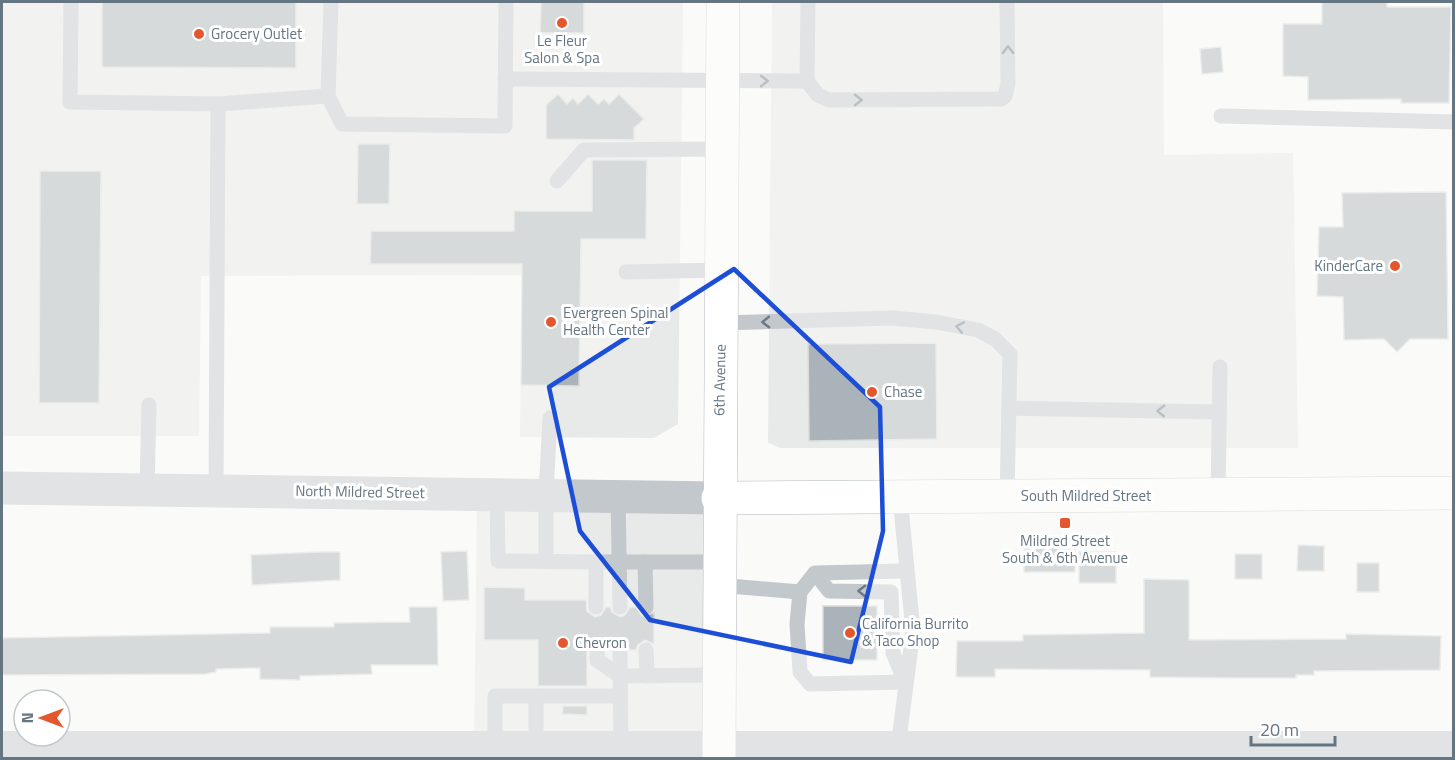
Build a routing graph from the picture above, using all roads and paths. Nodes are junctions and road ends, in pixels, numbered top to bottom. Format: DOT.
graph roads {
  1 [pos="71,2"];
  2 [pos="331,2"];
  3 [pos="506,2"];
  4 [pos="723,2"];
  5 [pos="808,2"];
  6 [pos="1007,2"];
  7 [pos="505,79"];
  8 [pos="721,80"];
  9 [pos="807,81"];
  10 [pos="328,96"];
  11 [pos="218,104"];
  12 [pos="1221,116"];
  13 [pos="1454,122"];
  14 [pos="722,149"];
  15 [pos="557,181"];
  16 [pos="721,270"];
  17 [pos="626,272"];
  18 [pos="720,323"];
  19 [pos="1220,367"];
  20 [pos="149,405"];
  21 [pos="1009,408"];
  22 [pos="1219,412"];
  23 [pos="550,418"];
  24 [pos="2,488"];
  25 [pos="147,489"];
  26 [pos="216,490"];
  27 [pos="1454,493"];
  28 [pos="497,494"];
  29 [pos="546,494"];
  30 [pos="1218,495"];
  31 [pos="618,496"];
  32 [pos="900,497"];
  33 [pos="1007,497"];
  34 [pos="718,498"];
  35 [pos="546,561"];
  36 [pos="596,562"];
  37 [pos="618,562"];
  38 [pos="645,562"];
  39 [pos="905,570"];
  40 [pos="815,573"];
  41 [pos="718,574"];
  42 [pos="800,592"];
  43 [pos="596,607"];
  44 [pos="620,607"];
  45 [pos="646,607"];
  46 [pos="597,650"];
  47 [pos="620,650"];
  48 [pos="646,650"];
  49 [pos="718,675"];
  50 [pos="620,676"];
  51 [pos="646,676"];
  52 [pos="905,682"];
  53 [pos="536,696"];
  54 [pos="620,696"];
  55 [pos="2,747"];
  56 [pos="536,747"];
  57 [pos="621,747"];
  58 [pos="898,747"];
  59 [pos="1454,747"];
  60 [pos="481,751"];
  61 [pos="719,753"];
  1 -- 11 [label="lane"];
  2 -- 10 [label="lane"];
  3 -- 7 [label="lane"];
  4 -- 8 [label="main road, 6th Avenue"];
  5 -- 9 [label="lane"];
  9 -- 6 [label="lane, one-way"];
  7 -- 8 [label="lane"];
  7 -- 10 [label="lane"];
  8 -- 9 [label="lane, one-way"];
  8 -- 14 [label="main road, 6th Avenue"];
  10 -- 11 [label="lane"];
  11 -- 26 [label="lane"];
  12 -- 13 [label="lane"];
  14 -- 15 [label="lane"];
  14 -- 16 [label="main road, 6th Avenue"];
  16 -- 17 [label="lane"];
  16 -- 18 [label="main road, 6th Avenue"];
  21 -- 18 [label="lane, one-way"];
  18 -- 34 [label="main road, 6th Avenue"];
  19 -- 22 [label="lane"];
  20 -- 25 [label="lane"];
  22 -- 21 [label="lane, one-way"];
  21 -- 33 [label="lane"];
  22 -- 30 [label="lane"];
  23 -- 29 [label="lane"];
  24 -- 25 [label="street, North Mildred Street"];
  25 -- 26 [label="street, North Mildred Street"];
  26 -- 28 [label="street, North Mildred Street"];
  27 -- 30 [label="main road, South Mildred Street"];
  28 -- 29 [label="street, North Mildred Street"];
  28 -- 35 [label="lane"];
  29 -- 31 [label="street, North Mildred Street"];
  29 -- 35 [label="lane"];
  30 -- 33 [label="main road, South Mildred Street"];
  31 -- 34 [label="street, North Mildred Street"];
  31 -- 37 [label="lane"];
  32 -- 33 [label="main road, South Mildred Street"];
  32 -- 34 [label="main road, South Mildred Street"];
  32 -- 39 [label="lane"];
  34 -- 41 [label="main road, 6th Avenue"];
  35 -- 36 [label="lane"];
  36 -- 37 [label="lane"];
  36 -- 43 [label="lane"];
  37 -- 38 [label="lane"];
  37 -- 44 [label="lane"];
  38 -- 41 [label="lane"];
  38 -- 45 [label="lane"];
  39 -- 40 [label="lane"];
  39 -- 52 [label="lane"];
  40 -- 42 [label="lane"];
  52 -- 40 [label="lane, one-way"];
  41 -- 42 [label="lane"];
  41 -- 49 [label="main road, 6th Avenue"];
  42 -- 52 [label="lane"];
  46 -- 50 [label="lane"];
  47 -- 50 [label="lane"];
  48 -- 51 [label="lane"];
  49 -- 51 [label="lane"];
  49 -- 61 [label="main road, 6th Avenue"];
  50 -- 51 [label="lane"];
  50 -- 54 [label="lane"];
  52 -- 58 [label="lane"];
  53 -- 54 [label="lane"];
  53 -- 56 [label="lane"];
  53 -- 60 [label="lane"];
  54 -- 57 [label="lane"];
  55 -- 60 [label="street"];
  56 -- 57 [label="street"];
  56 -- 60 [label="street"];
  57 -- 61 [label="street"];
  58 -- 59 [label="street"];
  58 -- 61 [label="street"];
}
